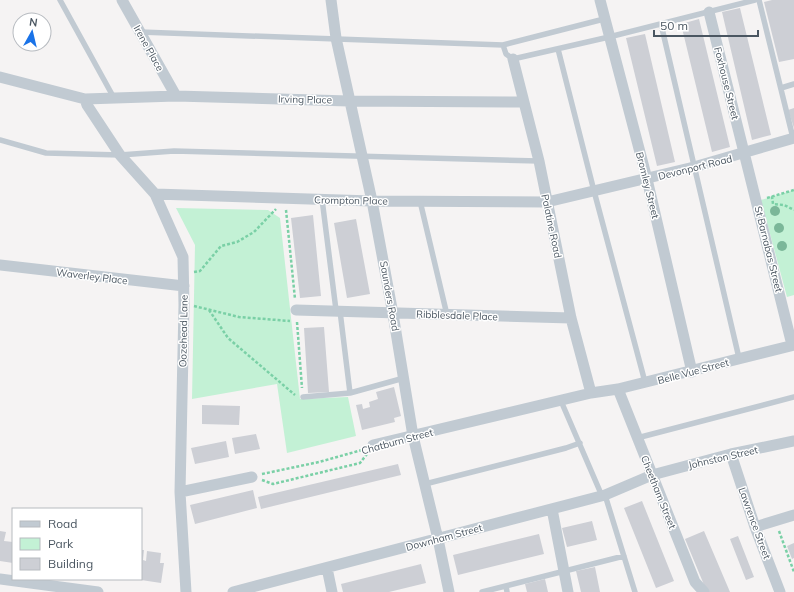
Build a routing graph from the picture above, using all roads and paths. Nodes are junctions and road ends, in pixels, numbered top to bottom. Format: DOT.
graph roads {
  1 [pos="60,0"];
  2 [pos="122,0"];
  3 [pos="332,0"];
  4 [pos="600,0"];
  5 [pos="755,0"];
  6 [pos="759,0"];
  7 [pos="709,12"];
  8 [pos="604,19"];
  9 [pos="661,24"];
  10 [pos="140,32"];
  11 [pos="609,37"];
  12 [pos="336,38"];
  13 [pos="503,45"];
  14 [pos="558,49"];
  15 [pos="513,59"];
  16 [pos="0,78"];
  17 [pos="794,84"];
  18 [pos="781,88"];
  19 [pos="176,96"];
  20 [pos="115,98"];
  21 [pos="85,99"];
  22 [pos="349,101"];
  23 [pos="524,102"];
  24 [pos="794,138"];
  25 [pos="0,140"];
  26 [pos="745,154"];
  27 [pos="120,155"];
  28 [pos="363,157"];
  29 [pos="539,161"];
  30 [pos="694,168"];
  31 [pos="647,179"];
  32 [pos="794,190"];
  33 [pos="594,191"];
  34 [pos="155,194"];
  35 [pos="772,196"];
  36 [pos="285,198"];
  37 [pos="322,199"];
  38 [pos="372,201"];
  39 [pos="420,201"];
  40 [pos="757,201"];
  41 [pos="547,202"];
  42 [pos="794,210"];
  43 [pos="0,265"];
  44 [pos="184,281"];
  45 [pos="184,305"];
  46 [pos="209,310"];
  47 [pos="296,310"];
  48 [pos="338,311"];
  49 [pos="393,314"];
  50 [pos="447,315"];
  51 [pos="571,318"];
  52 [pos="297,321"];
  53 [pos="793,345"];
  54 [pos="740,358"];
  55 [pos="692,372"];
  56 [pos="404,378"];
  57 [pos="645,383"];
  58 [pos="618,389"];
  59 [pos="350,393"];
  60 [pos="591,393"];
  61 [pos="303,396"];
  62 [pos="794,397"];
  63 [pos="561,401"];
  64 [pos="413,436"];
  65 [pos="637,438"];
  66 [pos="794,441"];
  67 [pos="580,443"];
  68 [pos="373,445"];
  69 [pos="731,454"];
  70 [pos="652,475"];
  71 [pos="252,477"];
  72 [pos="425,484"];
  73 [pos="180,492"];
  74 [pos="604,496"];
  75 [pos="552,509"];
  76 [pos="794,515"];
  77 [pos="775,520"];
  78 [pos="755,527"];
  79 [pos="438,539"];
  80 [pos="624,556"];
  81 [pos="327,568"];
  82 [pos="564,572"];
  83 [pos="794,572"];
  84 [pos="0,579"];
  85 [pos="507,589"];
  86 [pos="98,592"];
  87 [pos="186,592"];
  88 [pos="233,592"];
  89 [pos="332,592"];
  90 [pos="449,592"];
  91 [pos="482,592"];
  92 [pos="568,592"];
  93 [pos="635,592"];
  94 [pos="704,592"];
  95 [pos="779,592"];
  1 -- 20 [label="lane"];
  2 -- 10 [label="street, Irene Place"];
  3 -- 12 [label="street, Saunders Road"];
  4 -- 8 [label="street, Bromley Street"];
  5 -- 7 [label="lane"];
  6 -- 18 [label="lane"];
  7 -- 9 [label="lane"];
  7 -- 26 [label="street, Foxhouse Street"];
  8 -- 11 [label="street, Bromley Street"];
  8 -- 13 [label="lane"];
  9 -- 11 [label="lane"];
  9 -- 30 [label="lane"];
  10 -- 12 [label="lane"];
  10 -- 19 [label="street, Irene Place"];
  11 -- 14 [label="lane"];
  11 -- 31 [label="street, Bromley Street"];
  12 -- 13 [label="lane"];
  12 -- 22 [label="street, Saunders Road"];
  13 -- 15 [label="lane"];
  14 -- 15 [label="lane"];
  14 -- 33 [label="lane"];
  15 -- 23 [label="street, Palatine Road"];
  16 -- 21 [label="street, Irving Place"];
  17 -- 18 [label="lane"];
  18 -- 24 [label="lane"];
  19 -- 20 [label="street, Irving Place"];
  19 -- 22 [label="street, Irving Place"];
  20 -- 21 [label="street, Irving Place"];
  21 -- 27 [label="street, Oozehead Lane"];
  22 -- 23 [label="street, Irving Place"];
  22 -- 28 [label="street, Saunders Road"];
  23 -- 29 [label="street, Palatine Road"];
  24 -- 26 [label="street, Devonport Road"];
  25 -- 27 [label="lane"];
  26 -- 30 [label="street, Devonport Road"];
  26 -- 40 [label="street, St Barnabas Street"];
  27 -- 28 [label="lane"];
  27 -- 34 [label="street, Oozehead Lane"];
  28 -- 29 [label="lane"];
  28 -- 38 [label="street, Saunders Road"];
  29 -- 41 [label="street, Palatine Road"];
  30 -- 31 [label="street, Devonport Road"];
  30 -- 54 [label="lane"];
  31 -- 33 [label="street, Devonport Road"];
  31 -- 55 [label="street, Bromley Street"];
  32 -- 35 [label="path"];
  33 -- 41 [label="street, Devonport Road"];
  33 -- 57 [label="lane"];
  34 -- 36 [label="street, Crompton Place"];
  34 -- 44 [label="street, Oozehead Lane"];
  35 -- 40 [label="path"];
  35 -- 42 [label="path"];
  36 -- 37 [label="street, Crompton Place"];
  36 -- 44 [label="path"];
  37 -- 38 [label="street, Crompton Place"];
  37 -- 48 [label="lane"];
  38 -- 39 [label="street, Crompton Place"];
  38 -- 49 [label="street, Saunders Road"];
  39 -- 41 [label="street, Crompton Place"];
  39 -- 50 [label="lane"];
  40 -- 53 [label="street, St Barnabas Street"];
  41 -- 51 [label="street, Palatine Road"];
  43 -- 44 [label="street, Waverley Place"];
  44 -- 45 [label="street, Oozehead Lane"];
  45 -- 46 [label="path"];
  45 -- 73 [label="street, Oozehead Lane"];
  46 -- 52 [label="path"];
  46 -- 61 [label="path"];
  47 -- 48 [label="street, Ribblesdale Place"];
  48 -- 49 [label="street, Ribblesdale Place"];
  48 -- 59 [label="lane"];
  49 -- 50 [label="street, Ribblesdale Place"];
  49 -- 56 [label="street, Saunders Road"];
  50 -- 51 [label="street, Ribblesdale Place"];
  51 -- 60 [label="street, Palatine Road"];
  53 -- 54 [label="street, Belle Vue Street"];
  54 -- 55 [label="street, Belle Vue Street"];
  55 -- 57 [label="street, Belle Vue Street"];
  56 -- 59 [label="lane"];
  56 -- 64 [label="street, Saunders Road"];
  57 -- 58 [label="street, Belle Vue Street"];
  58 -- 60 [label="street, Belle Vue Street"];
  58 -- 65 [label="street, Cheetham Street"];
  59 -- 61 [label="lane"];
  60 -- 63 [label="street, Chatburn Street"];
  62 -- 65 [label="lane"];
  63 -- 64 [label="street, Chatburn Street"];
  63 -- 67 [label="lane"];
  64 -- 68 [label="street, Chatburn Street"];
  64 -- 72 [label="street, Saunders Road"];
  65 -- 70 [label="street, Cheetham Street"];
  66 -- 69 [label="street, Johnston Street"];
  67 -- 72 [label="lane"];
  67 -- 74 [label="lane"];
  68 -- 71 [label="path, Chatburn Street"];
  68 -- 71 [label="path"];
  69 -- 70 [label="street, Johnston Street"];
  69 -- 78 [label="street, Lawrence Street"];
  70 -- 74 [label="street, Downham Street"];
  70 -- 94 [label="street, Cheetham Street"];
  71 -- 73 [label="street"];
  72 -- 79 [label="street, Saunders Road"];
  73 -- 87 [label="street, Oozehead Lane"];
  74 -- 75 [label="street, Downham Street"];
  74 -- 80 [label="lane"];
  75 -- 79 [label="street, Downham Street"];
  75 -- 82 [label="street"];
  76 -- 77 [label="street"];
  77 -- 78 [label="street"];
  77 -- 83 [label="path"];
  78 -- 95 [label="street, Lawrence Street"];
  79 -- 81 [label="street, Downham Street"];
  79 -- 90 [label="street, Saunders Road"];
  80 -- 82 [label="lane"];
  80 -- 93 [label="lane"];
  81 -- 88 [label="street, Downham Street"];
  81 -- 89 [label="street"];
  82 -- 85 [label="lane"];
  82 -- 92 [label="street"];
  84 -- 86 [label="street"];
  85 -- 91 [label="lane"];
}
